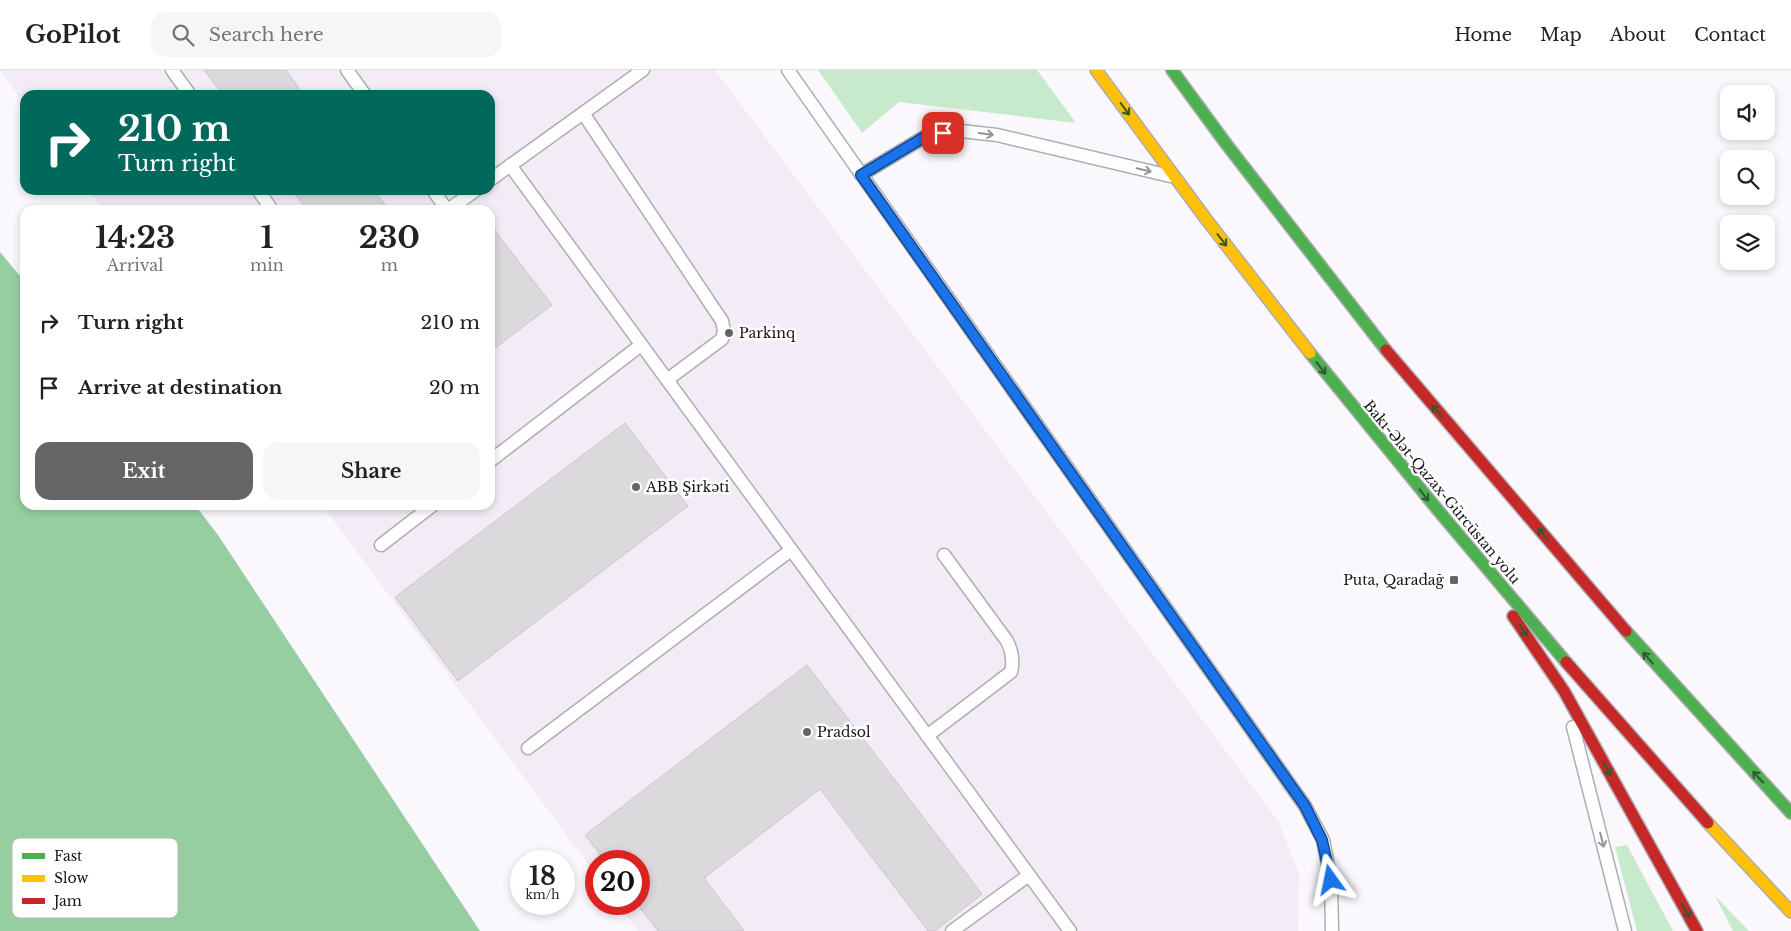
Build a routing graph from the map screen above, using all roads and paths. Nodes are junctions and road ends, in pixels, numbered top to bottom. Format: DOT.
graph roads {
  1 [pos="172,70"];
  2 [pos="347,70"];
  3 [pos="643,70"];
  4 [pos="788,70"];
  5 [pos="1096,70"];
  6 [pos="1172,70"];
  7 [pos="186,90"];
  8 [pos="361,90"];
  9 [pos="583,113"];
  10 [pos="510,165"];
  11 [pos="861,175"];
  12 [pos="495,176"];
  13 [pos="1174,177"];
  14 [pos="469,195"];
  15 [pos="455,205"];
  16 [pos="641,345"];
  17 [pos="667,380"];
  18 [pos="495,457"];
  19 [pos="426,510"];
  20 [pos="381,545"];
  21 [pos="1466,546"];
  22 [pos="791,550"];
  23 [pos="944,555"];
  24 [pos="1564,691"];
  25 [pos="928,736"];
  26 [pos="528,748"];
  27 [pos="1791,813"];
  28 [pos="1029,875"];
  29 [pos="1791,912"];
  30 [pos="952,931"];
  31 [pos="1070,931"];
  32 [pos="1332,931"];
  33 [pos="1625,931"];
  34 [pos="1697,931"];
  1 -- 7 [label="lane"];
  2 -- 8 [label="lane"];
  3 -- 9 [label="lane"];
  4 -- 11 [label="lane"];
  5 -- 13 [label="main road, Bakı-Ələt-Qazax-Gürcüstan yolu, one-way"];
  27 -- 6 [label="main road, one-way"];
  9 -- 10 [label="lane"];
  9 -- 17 [label="lane"];
  10 -- 12 [label="lane"];
  10 -- 16 [label="lane"];
  11 -- 13 [label="lane, one-way"];
  11 -- 32 [label="lane"];
  13 -- 21 [label="main road, Bakı-Ələt-Qazax-Gürcüstan yolu, one-way"];
  14 -- 15 [label="lane"];
  16 -- 17 [label="lane"];
  16 -- 18 [label="lane"];
  17 -- 22 [label="lane"];
  19 -- 20 [label="lane"];
  21 -- 24 [label="main road, one-way"];
  21 -- 29 [label="main road, Bakı-Ələt-Qazax-Gürcüstan yolu"];
  22 -- 25 [label="lane"];
  22 -- 26 [label="lane"];
  23 -- 25 [label="lane"];
  24 -- 33 [label="lane, one-way"];
  24 -- 34 [label="main road, one-way"];
  25 -- 28 [label="lane"];
  28 -- 30 [label="lane"];
  28 -- 31 [label="lane"];
}
